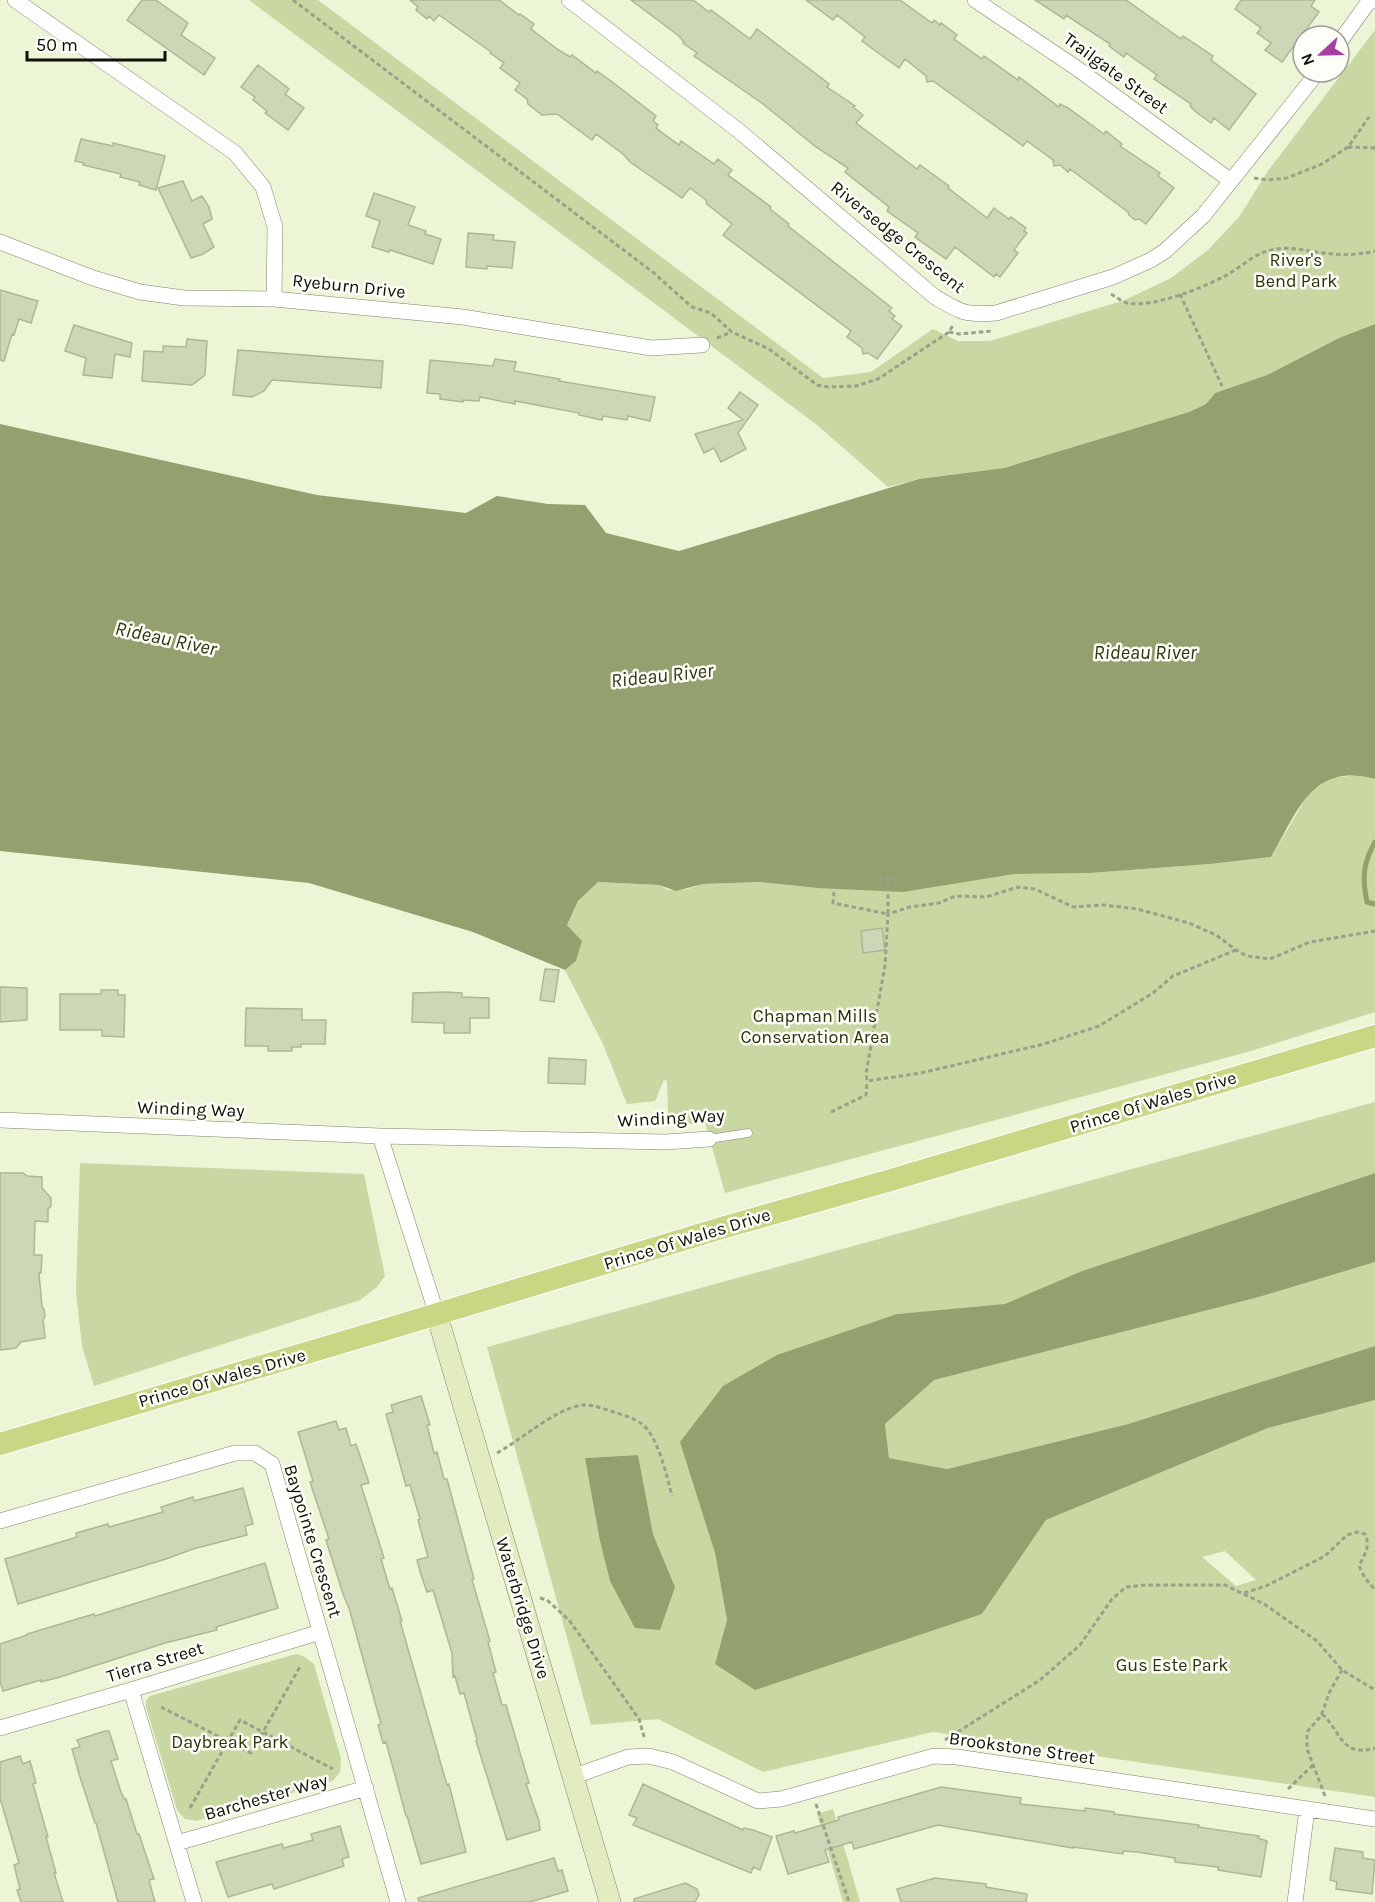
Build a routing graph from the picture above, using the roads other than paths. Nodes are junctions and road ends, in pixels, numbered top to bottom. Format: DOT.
graph roads {
  1 [pos="15,0"];
  2 [pos="569,0"];
  3 [pos="975,0"];
  4 [pos="1367,1"];
  5 [pos="1351,25"];
  6 [pos="1308,84"];
  7 [pos="1235,176"];
  8 [pos="0,242"];
  9 [pos="274,299"];
  10 [pos="702,345"];
  11 [pos="1375,1036"];
  12 [pos="0,1120"];
  13 [pos="748,1133"];
  14 [pos="380,1136"];
  15 [pos="709,1139"];
  16 [pos="437,1315"];
  17 [pos="0,1444"];
  18 [pos="0,1521"];
  19 [pos="320,1632"];
  20 [pos="131,1690"];
  21 [pos="0,1728"];
  22 [pos="572,1777"];
  23 [pos="366,1788"];
  24 [pos="1315,1810"];
  25 [pos="1375,1819"];
  26 [pos="177,1843"];
  27 [pos="194,1902"];
  28 [pos="398,1902"];
  29 [pos="610,1902"];
  30 [pos="1295,1902"];
  1 -- 9 [label="street"];
  2 -- 7 [label="street, Riversedge Crescent"];
  3 -- 7 [label="street, Trailgate Street"];
  4 -- 5 [label="street"];
  6 -- 7 [label="street, Riversedge Crescent"];
  8 -- 9 [label="street, Ryeburn Drive"];
  9 -- 10 [label="street, Ryeburn Drive"];
  11 -- 16 [label="main road, Prince Of Wales Drive"];
  12 -- 14 [label="street, Winding Way"];
  13 -- 15 [label="lane, Winding Way"];
  14 -- 15 [label="street, Winding Way"];
  14 -- 16 [label="street"];
  16 -- 17 [label="main road, Prince Of Wales Drive"];
  16 -- 22 [label="street, Waterbridge Drive"];
  18 -- 19 [label="street, Baypointe Crescent"];
  19 -- 20 [label="street, Tierra Street"];
  19 -- 23 [label="street, Baypointe Crescent"];
  20 -- 21 [label="street, Tierra Street"];
  20 -- 26 [label="street"];
  22 -- 24 [label="street, Brookstone Street"];
  22 -- 29 [label="street, Waterbridge Drive"];
  23 -- 26 [label="street, Barchester Way"];
  23 -- 28 [label="street, Baypointe Crescent"];
  24 -- 25 [label="street, Brookstone Street"];
  24 -- 30 [label="street"];
  26 -- 27 [label="street"];
}
